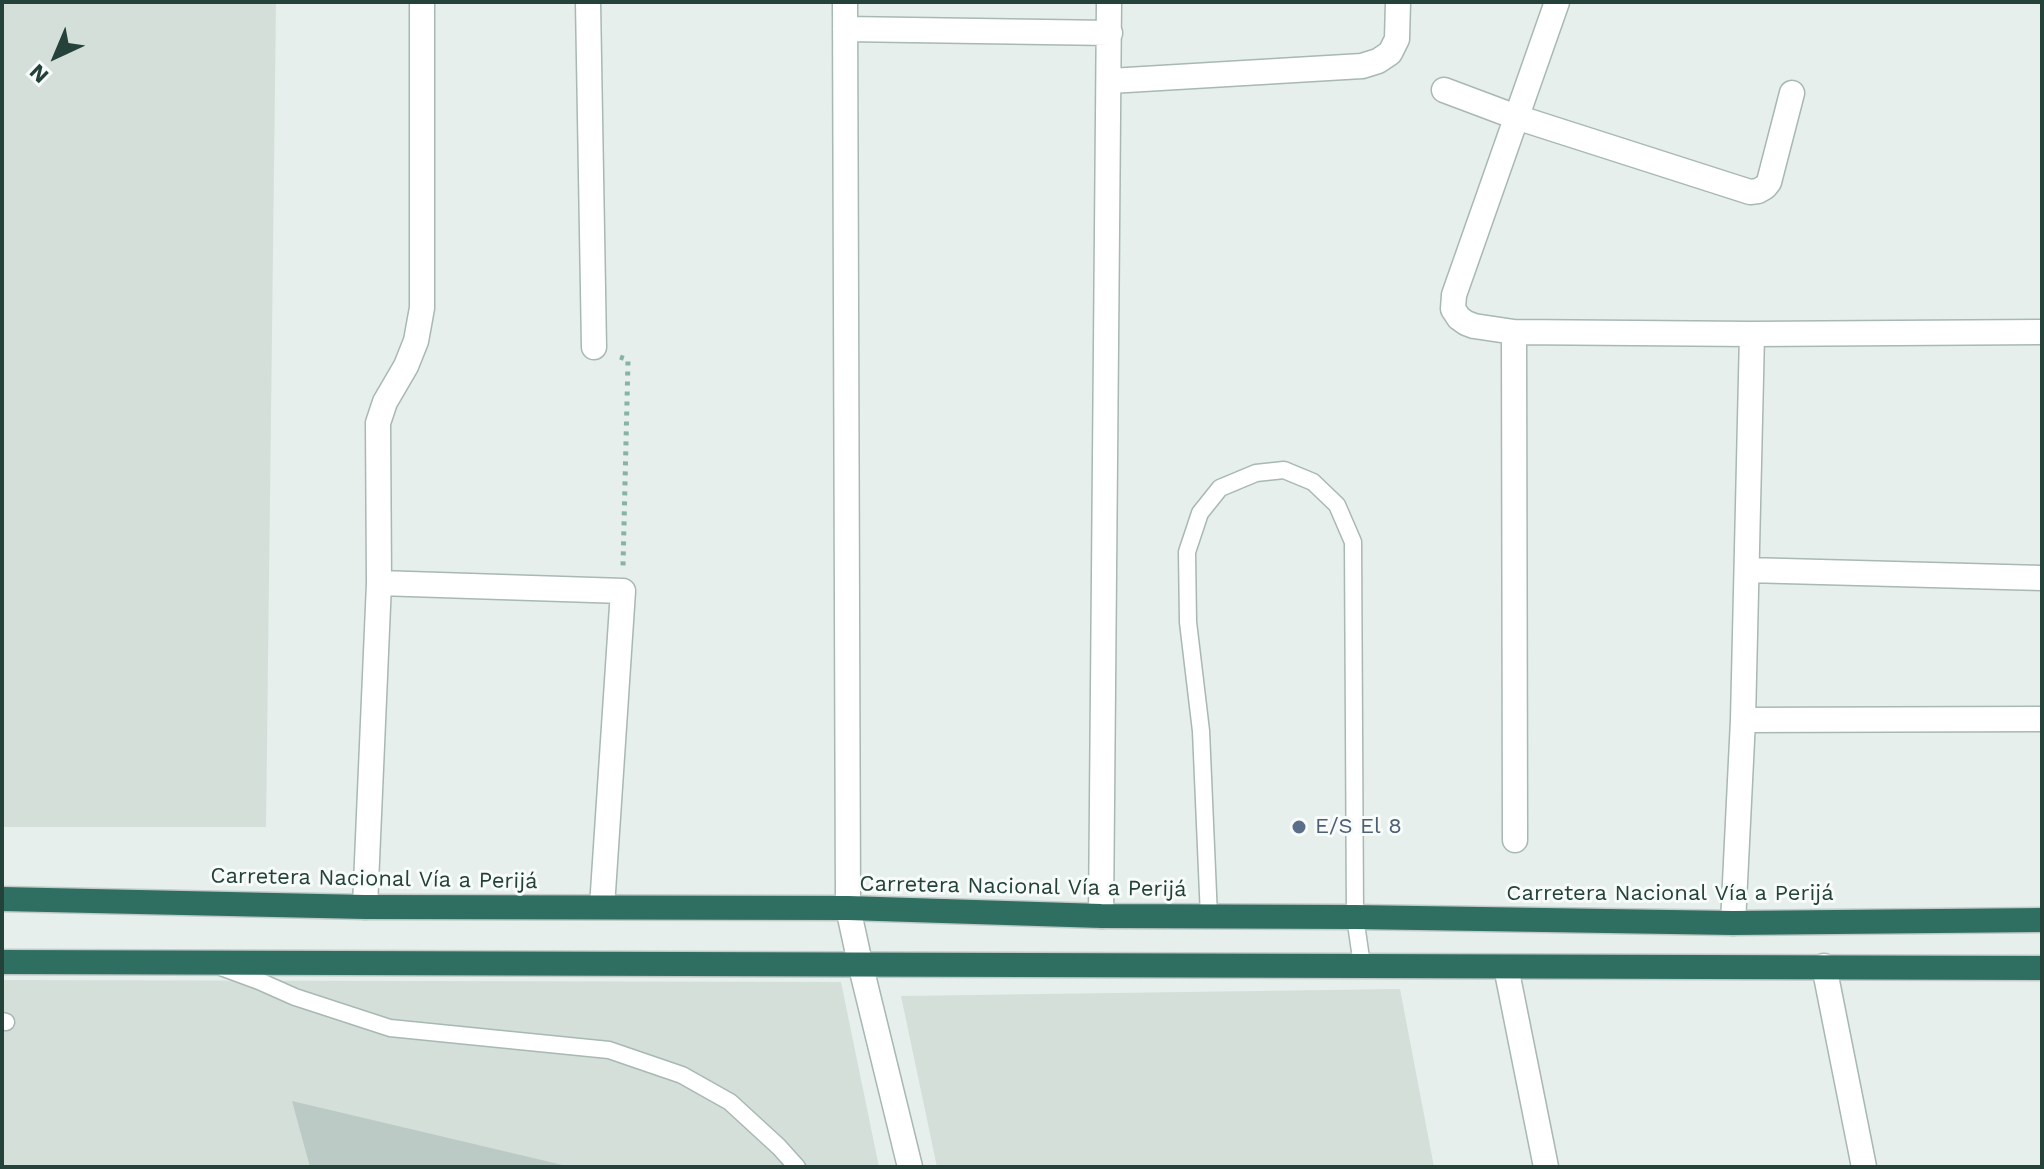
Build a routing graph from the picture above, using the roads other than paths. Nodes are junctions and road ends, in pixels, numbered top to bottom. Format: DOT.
graph roads {
  1 [pos="422,2"];
  2 [pos="588,2"];
  3 [pos="845,2"];
  4 [pos="1109,2"];
  5 [pos="1398,2"];
  6 [pos="1557,2"];
  7 [pos="845,29"];
  8 [pos="1110,33"];
  9 [pos="1110,81"];
  10 [pos="1444,90"];
  11 [pos="1792,93"];
  12 [pos="1516,117"];
  13 [pos="1514,332"];
  14 [pos="2042,332"];
  15 [pos="1752,334"];
  16 [pos="594,347"];
  17 [pos="1747,570"];
  18 [pos="2042,578"];
  19 [pos="379,583"];
  20 [pos="2042,719"];
  21 [pos="1743,720"];
  22 [pos="1515,840"];
  23 [pos="2,899"];
  24 [pos="365,907"];
  25 [pos="602,907"];
  26 [pos="848,908"];
  27 [pos="1101,916"];
  28 [pos="1209,917"];
  29 [pos="1355,917"];
  30 [pos="2042,920"];
  31 [pos="1733,923"];
  32 [pos="2,962"];
  33 [pos="208,963"];
  34 [pos="860,963"];
  35 [pos="1362,965"];
  36 [pos="1824,966"];
  37 [pos="1506,967"];
  38 [pos="2042,968"];
  39 [pos="797,1167"];
  40 [pos="910,1167"];
  41 [pos="1546,1167"];
  42 [pos="1864,1167"];
  1 -- 19 [label="street"];
  2 -- 16 [label="street"];
  3 -- 7 [label="street"];
  4 -- 8 [label="street"];
  5 -- 9 [label="street"];
  6 -- 12 [label="street"];
  7 -- 8 [label="street"];
  7 -- 26 [label="street"];
  8 -- 9 [label="street"];
  9 -- 27 [label="street"];
  10 -- 12 [label="street"];
  11 -- 12 [label="street"];
  12 -- 13 [label="street"];
  13 -- 15 [label="street"];
  13 -- 22 [label="street"];
  14 -- 15 [label="street"];
  15 -- 17 [label="street"];
  17 -- 18 [label="street"];
  17 -- 21 [label="street"];
  19 -- 24 [label="street"];
  19 -- 25 [label="street"];
  20 -- 21 [label="street"];
  21 -- 31 [label="street"];
  23 -- 24 [label="highway, Carretera Nacional Vía a Perijá"];
  24 -- 25 [label="highway, Carretera Nacional Vía a Perijá"];
  25 -- 26 [label="highway, Carretera Nacional Vía a Perijá"];
  26 -- 27 [label="highway, Carretera Nacional Vía a Perijá"];
  26 -- 34 [label="street"];
  27 -- 28 [label="highway, Carretera Nacional Vía a Perijá"];
  28 -- 29 [label="highway, Carretera Nacional Vía a Perijá"];
  28 -- 29 [label="lane"];
  29 -- 31 [label="highway, Carretera Nacional Vía a Perijá"];
  29 -- 35 [label="lane"];
  30 -- 31 [label="highway, Carretera Nacional Vía a Perijá"];
  32 -- 33 [label="highway"];
  33 -- 34 [label="highway"];
  33 -- 39 [label="lane"];
  34 -- 35 [label="highway"];
  34 -- 40 [label="street"];
  35 -- 37 [label="highway"];
  36 -- 37 [label="highway"];
  36 -- 38 [label="highway"];
  36 -- 42 [label="street"];
  37 -- 41 [label="street"];
}
